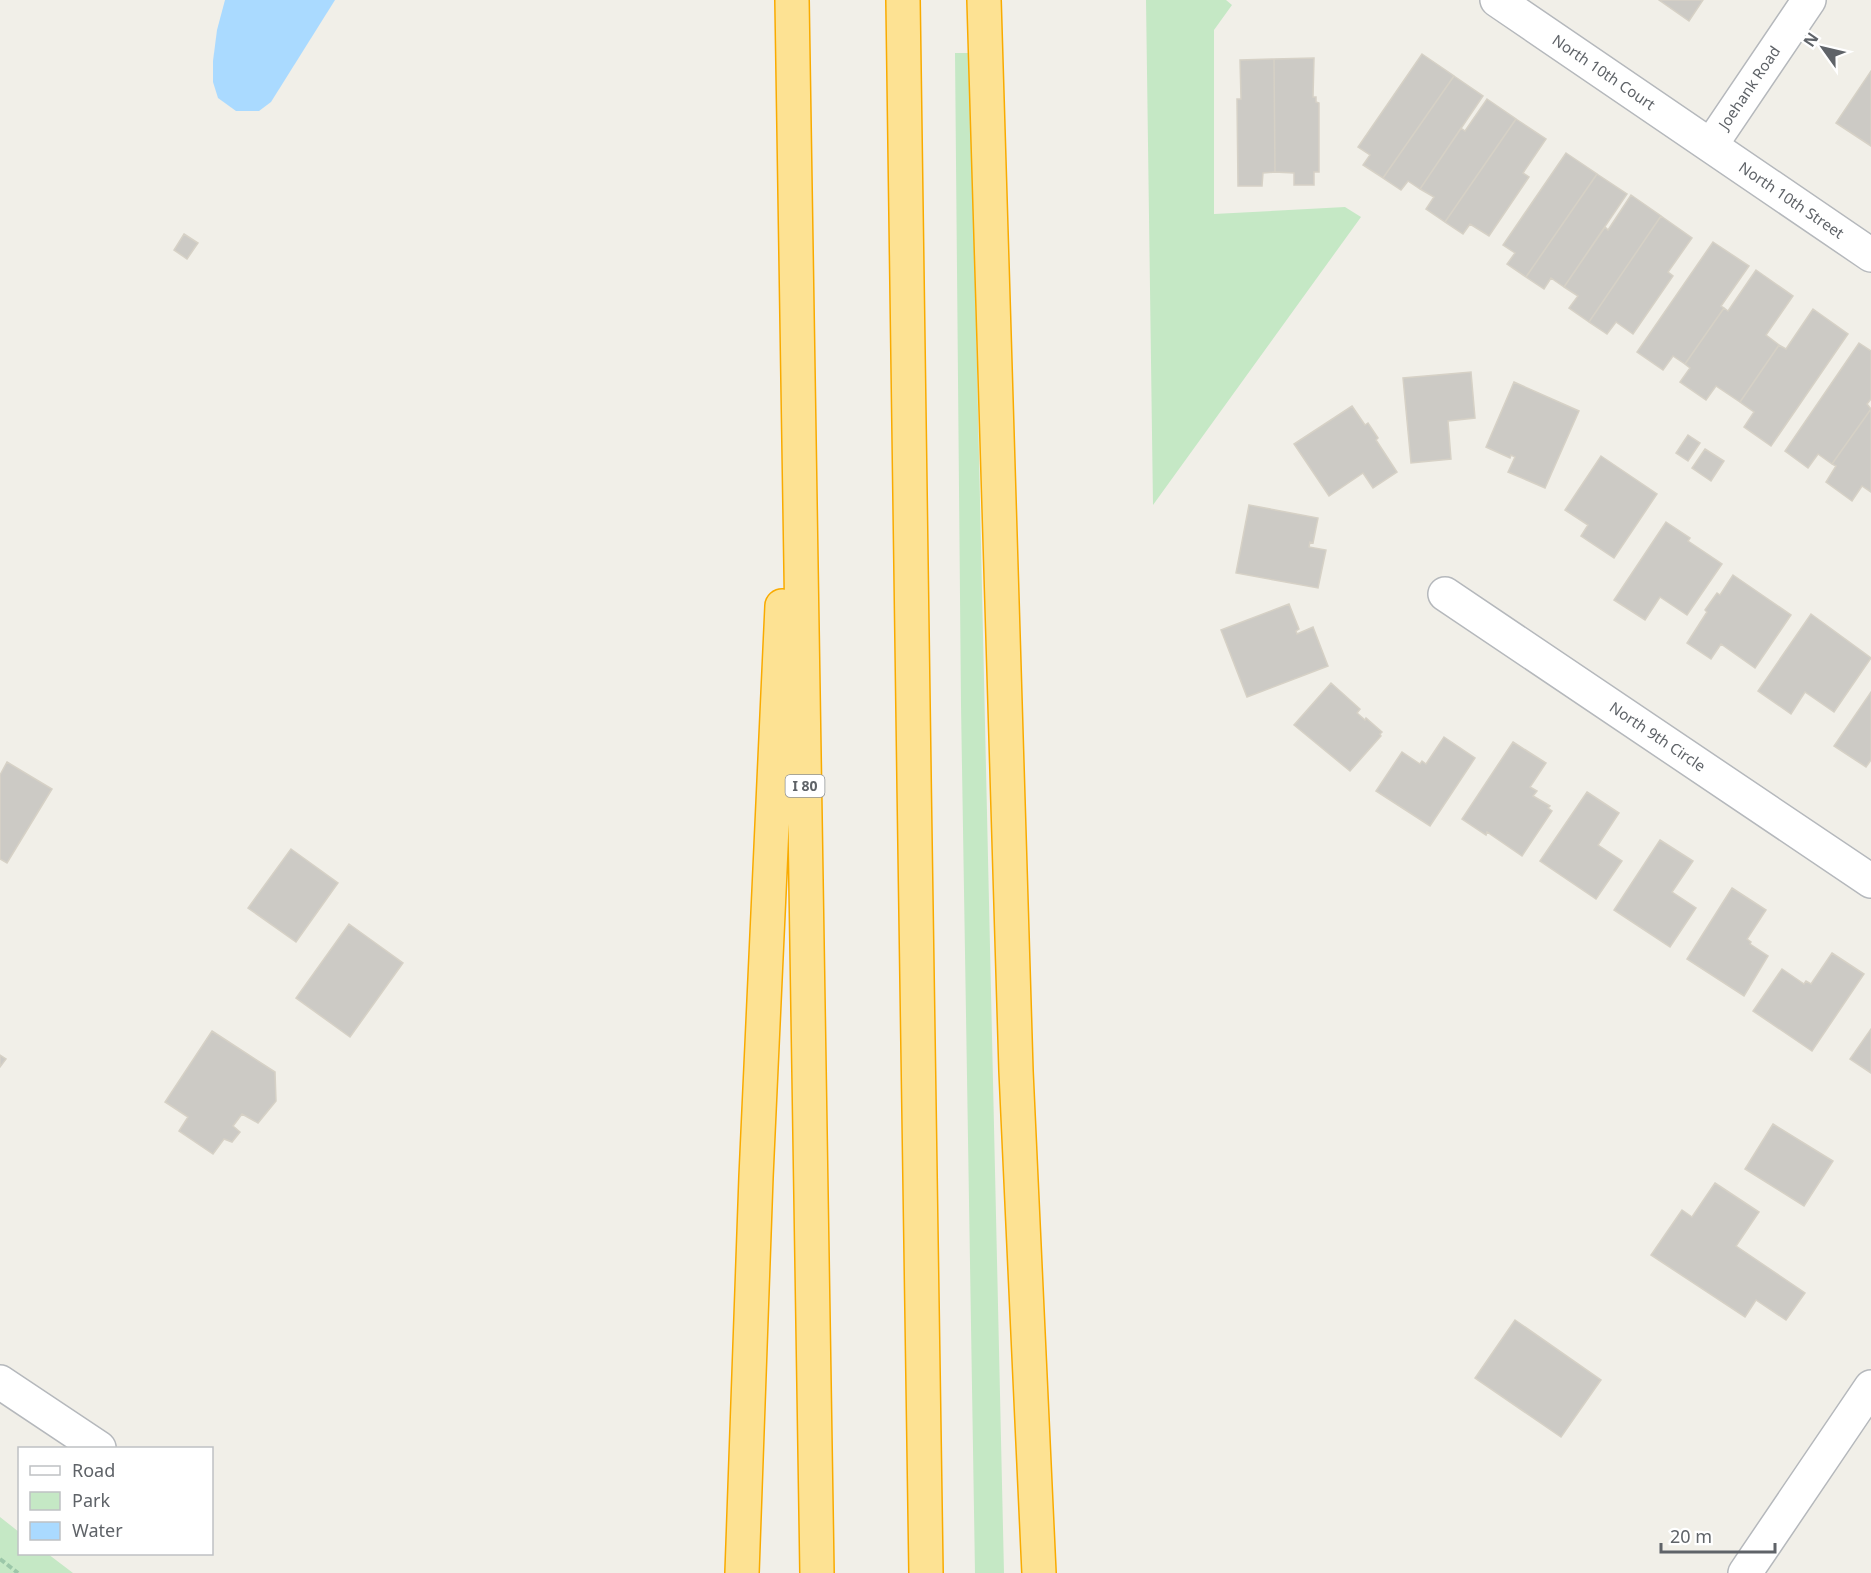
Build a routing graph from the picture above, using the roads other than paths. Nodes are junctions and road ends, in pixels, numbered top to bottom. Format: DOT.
graph roads {
  1 [pos="792,0"];
  2 [pos="903,0"];
  3 [pos="984,0"];
  4 [pos="1497,0"];
  5 [pos="1809,0"];
  6 [pos="1711,145"];
  7 [pos="1871,255"];
  8 [pos="798,268"];
  9 [pos="1445,594"];
  10 [pos="1871,880"];
  11 [pos="0,1382"];
  12 [pos="1871,1387"];
  13 [pos="96,1447"];
  14 [pos="742,1573"];
  15 [pos="817,1573"];
  16 [pos="926,1573"];
  17 [pos="1039,1573"];
  18 [pos="1745,1573"];
  1 -- 8 [label="highway, I 80"];
  2 -- 16 [label="highway"];
  3 -- 17 [label="highway"];
  4 -- 6 [label="street, North 10th Court"];
  5 -- 6 [label="street, Joehank Road"];
  6 -- 7 [label="street, North 10th Street"];
  8 -- 14 [label="highway"];
  8 -- 15 [label="highway, I 80"];
  9 -- 10 [label="street, North 9th Circle"];
  11 -- 13 [label="street"];
  12 -- 18 [label="street"];
}
